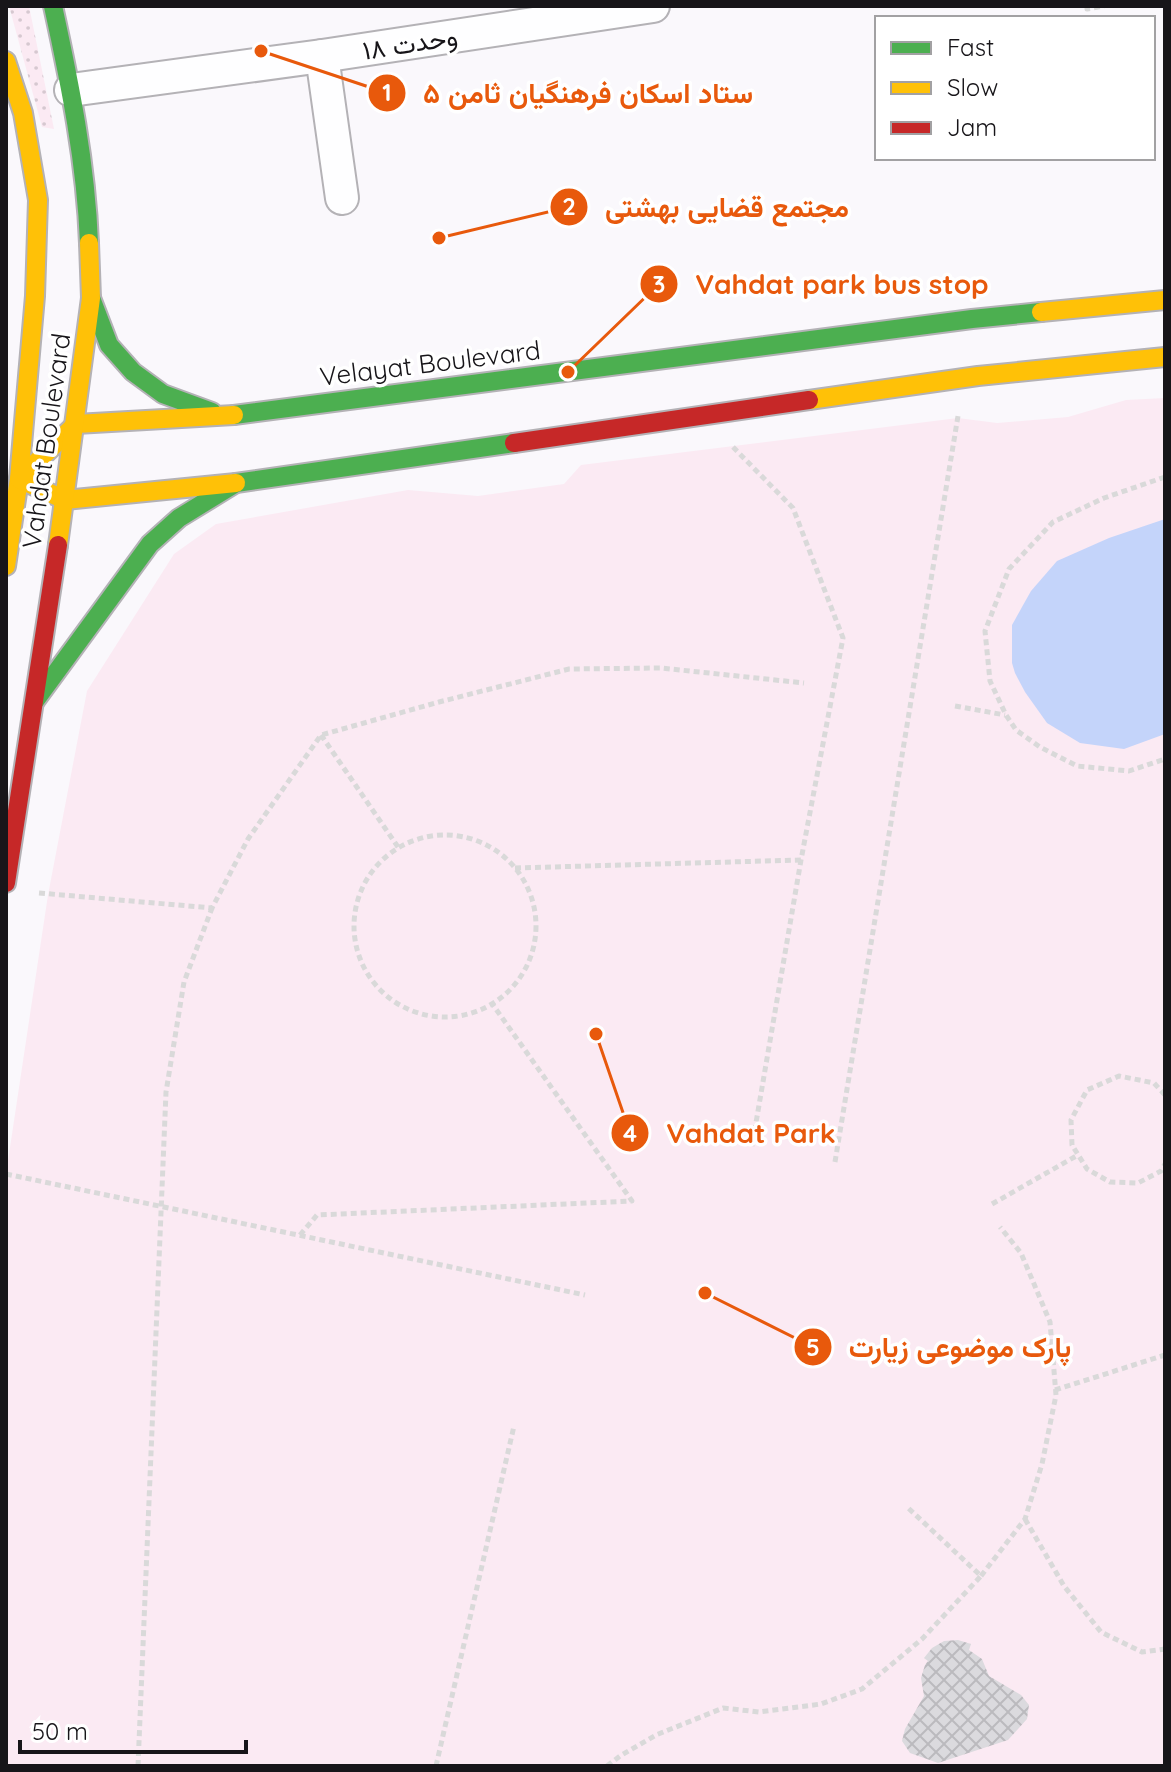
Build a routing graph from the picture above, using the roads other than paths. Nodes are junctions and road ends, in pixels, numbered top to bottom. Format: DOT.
graph roads {
  1 [pos="53,6"];
  2 [pos="653,6"];
  3 [pos="322,56"];
  4 [pos="6,61"];
  5 [pos="71,90"];
  6 [pos="14,112"];
  7 [pos="342,198"];
  8 [pos="91,298"];
  9 [pos="1165,300"];
  10 [pos="1165,357"];
  11 [pos="226,416"];
  12 [pos="76,424"];
  13 [pos="208,440"];
  14 [pos="216,468"];
  15 [pos="13,480"];
  16 [pos="236,483"];
  17 [pos="65,500"];
  18 [pos="6,566"];
  19 [pos="35,701"];
  20 [pos="6,883"];
  1 -- 5 [label="main road, Vahdat Boulevard"];
  2 -- 3 [label="street, وحدت ۱۸"];
  3 -- 5 [label="street, وحدت ۱۸"];
  3 -- 7 [label="street"];
  4 -- 6 [label="main road, Vahdat Boulevard"];
  5 -- 8 [label="main road, Vahdat Boulevard"];
  6 -- 15 [label="main road, Vahdat Boulevard"];
  8 -- 11 [label="main road, Velayat Boulevard"];
  8 -- 12 [label="main road, Vahdat Boulevard"];
  9 -- 11 [label="main road, Velayat Boulevard"];
  10 -- 16 [label="main road"];
  11 -- 12 [label="main road, Velayat Boulevard"];
  11 -- 13 [label="main road"];
  12 -- 15 [label="main road"];
  12 -- 17 [label="main road, Vahdat Boulevard"];
  14 -- 16 [label="main road"];
  15 -- 17 [label="main road"];
  15 -- 18 [label="main road, Vahdat Boulevard"];
  16 -- 17 [label="main road"];
  16 -- 19 [label="main road"];
  17 -- 19 [label="main road, Vahdat Boulevard"];
  19 -- 20 [label="main road, Vahdat Boulevard"];
}
